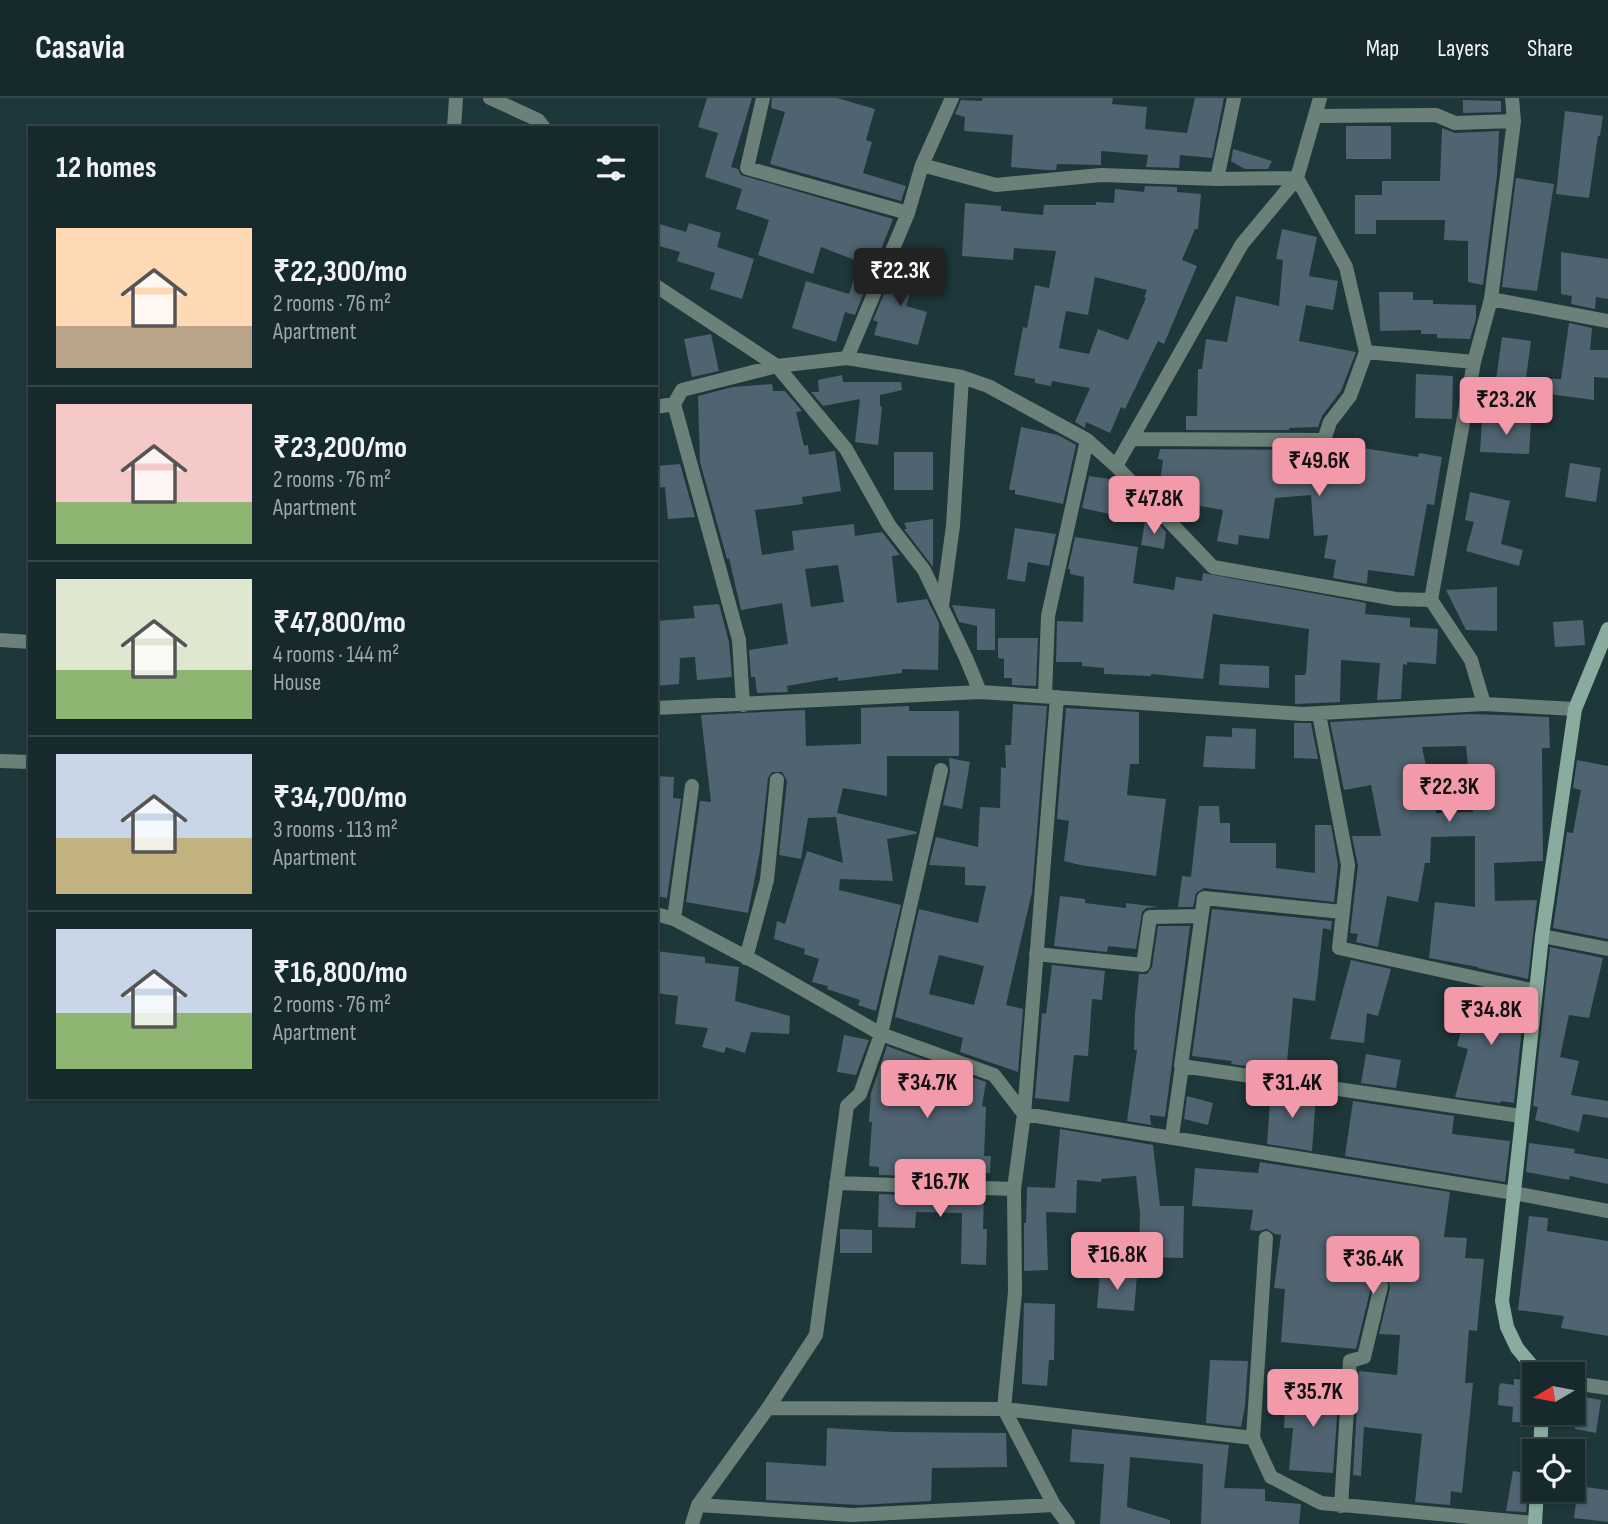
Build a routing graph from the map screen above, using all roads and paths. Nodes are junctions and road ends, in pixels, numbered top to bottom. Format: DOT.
graph roads {
  1 [pos="456,98"];
  2 [pos="490,98"];
  3 [pos="763,98"];
  4 [pos="952,98"];
  5 [pos="1234,98"];
  6 [pos="1320,98"];
  7 [pos="1512,98"];
  8 [pos="1316,116"];
  9 [pos="1514,121"];
  10 [pos="540,125"];
  11 [pos="454,126"];
  12 [pos="922,165"];
  13 [pos="1217,178"];
  14 [pos="1297,178"];
  15 [pos="908,213"];
  16 [pos="658,287"];
  17 [pos="1491,299"];
  18 [pos="1608,321"];
  19 [pos="1366,352"];
  20 [pos="847,358"];
  21 [pos="1474,362"];
  22 [pos="776,366"];
  23 [pos="962,377"];
  24 [pos="674,404"];
  25 [pos="658,407"];
  26 [pos="1132,439"];
  27 [pos="1087,440"];
  28 [pos="1116,466"];
  29 [pos="1431,600"];
  30 [pos="941,608"];
  31 [pos="1608,629"];
  32 [pos="0,640"];
  33 [pos="28,642"];
  34 [pos="980,692"];
  35 [pos="1051,696"];
  36 [pos="1484,704"];
  37 [pos="743,705"];
  38 [pos="658,708"];
  39 [pos="1575,709"];
  40 [pos="1319,714"];
  41 [pos="0,761"];
  42 [pos="28,762"];
  43 [pos="942,770"];
  44 [pos="777,780"];
  45 [pos="692,786"];
  46 [pos="1342,912"];
  47 [pos="658,915"];
  48 [pos="1201,916"];
  49 [pos="674,919"];
  50 [pos="1542,936"];
  51 [pos="1608,949"];
  52 [pos="1036,954"];
  53 [pos="746,958"];
  54 [pos="1535,991"];
  55 [pos="881,1034"];
  56 [pos="1181,1066"];
  57 [pos="1024,1114"];
  58 [pos="1521,1116"];
  59 [pos="1172,1136"];
  60 [pos="836,1183"];
  61 [pos="1014,1189"];
  62 [pos="1514,1193"];
  63 [pos="1608,1211"];
  64 [pos="1266,1238"];
  65 [pos="1381,1286"];
  66 [pos="1529,1362"];
  67 [pos="1586,1385"];
  68 [pos="1608,1388"];
  69 [pos="768,1408"];
  70 [pos="1004,1409"];
  71 [pos="1254,1438"];
  72 [pos="1536,1502"];
  73 [pos="698,1505"];
  74 [pos="1054,1505"];
  75 [pos="1341,1506"];
  76 [pos="692,1524"];
  77 [pos="1068,1524"];
  78 [pos="1535,1524"];
  1 -- 11 [label="street"];
  2 -- 10 [label="street"];
  3 -- 15 [label="street"];
  4 -- 12 [label="street"];
  5 -- 13 [label="street"];
  6 -- 8 [label="street"];
  7 -- 9 [label="street"];
  8 -- 9 [label="street"];
  8 -- 14 [label="street"];
  9 -- 17 [label="street"];
  12 -- 13 [label="street"];
  12 -- 15 [label="street"];
  13 -- 14 [label="street"];
  14 -- 19 [label="street"];
  14 -- 26 [label="street"];
  15 -- 20 [label="street"];
  16 -- 22 [label="street"];
  17 -- 18 [label="street"];
  17 -- 21 [label="street"];
  19 -- 21 [label="street"];
  19 -- 26 [label="street"];
  20 -- 22 [label="street"];
  20 -- 23 [label="street"];
  21 -- 29 [label="street"];
  22 -- 24 [label="street"];
  22 -- 30 [label="street"];
  23 -- 27 [label="street"];
  23 -- 30 [label="street"];
  24 -- 25 [label="street"];
  24 -- 37 [label="street"];
  26 -- 28 [label="street"];
  27 -- 28 [label="street"];
  27 -- 35 [label="street"];
  28 -- 29 [label="street"];
  29 -- 36 [label="street"];
  30 -- 34 [label="street"];
  31 -- 39 [label="main road"];
  32 -- 33 [label="street"];
  34 -- 35 [label="street"];
  34 -- 37 [label="street"];
  35 -- 40 [label="street"];
  35 -- 52 [label="street"];
  36 -- 39 [label="street"];
  36 -- 40 [label="street"];
  37 -- 38 [label="street"];
  39 -- 50 [label="main road"];
  40 -- 46 [label="street"];
  41 -- 42 [label="street"];
  43 -- 55 [label="street"];
  44 -- 53 [label="street"];
  45 -- 49 [label="street"];
  46 -- 48 [label="street"];
  46 -- 54 [label="street"];
  47 -- 49 [label="street"];
  48 -- 52 [label="street"];
  48 -- 56 [label="street"];
  49 -- 53 [label="street"];
  50 -- 51 [label="street"];
  50 -- 54 [label="main road"];
  52 -- 57 [label="street"];
  53 -- 55 [label="street"];
  54 -- 58 [label="main road"];
  55 -- 57 [label="street"];
  55 -- 60 [label="street"];
  56 -- 58 [label="street"];
  56 -- 59 [label="street"];
  57 -- 59 [label="street"];
  57 -- 61 [label="street"];
  58 -- 62 [label="main road"];
  59 -- 62 [label="street"];
  60 -- 61 [label="street"];
  60 -- 69 [label="street"];
  61 -- 70 [label="street"];
  62 -- 63 [label="street"];
  62 -- 66 [label="main road"];
  64 -- 71 [label="street"];
  65 -- 75 [label="street"];
  67 -- 68 [label="street"];
  69 -- 70 [label="street"];
  69 -- 73 [label="street"];
  70 -- 71 [label="street"];
  70 -- 74 [label="street"];
  71 -- 75 [label="street"];
  72 -- 78 [label="main road"];
  73 -- 74 [label="street"];
  73 -- 76 [label="street"];
  74 -- 77 [label="street"];
  75 -- 78 [label="street"];
}
